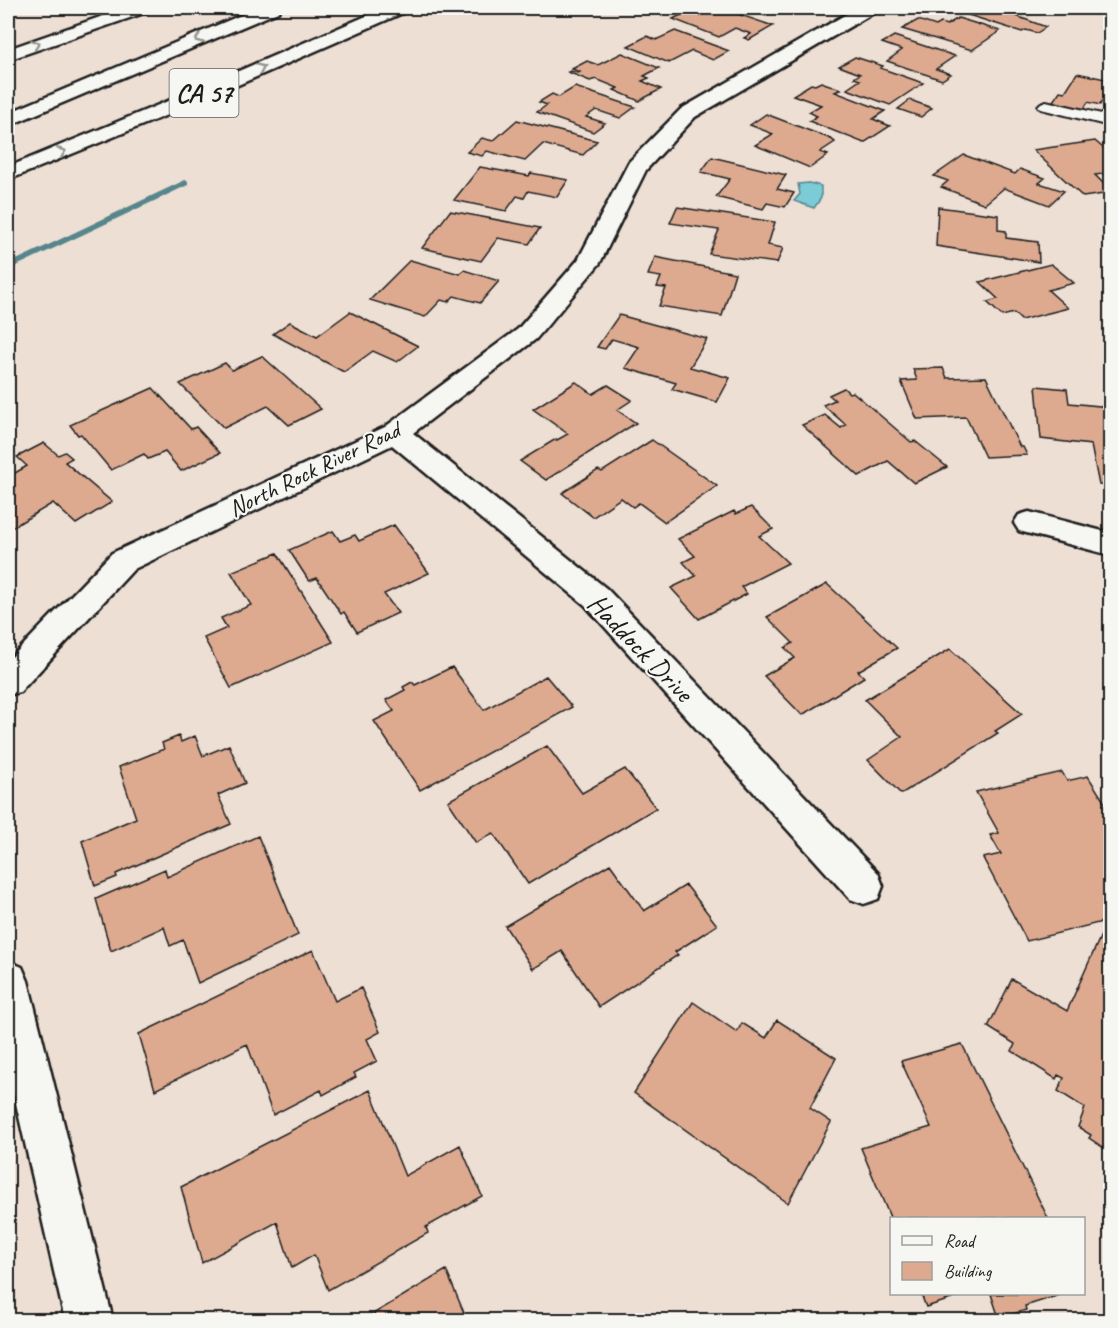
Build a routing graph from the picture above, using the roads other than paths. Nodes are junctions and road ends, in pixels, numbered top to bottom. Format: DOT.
graph roads {
  1 [pos="141,8"];
  2 [pos="272,8"];
  3 [pos="399,8"];
  4 [pos="870,8"];
  5 [pos="8,55"];
  6 [pos="1046,106"];
  7 [pos="8,120"];
  8 [pos="1110,121"];
  9 [pos="8,174"];
  10 [pos="395,433"];
  11 [pos="1029,523"];
  12 [pos="1110,544"];
  13 [pos="8,682"];
  14 [pos="864,886"];
  15 [pos="8,981"];
  16 [pos="89,1320"];
  5 -- 1 [label="main road, one-way"];
  2 -- 7 [label="main road, CA 57, one-way"];
  9 -- 3 [label="main road, CA 57, one-way"];
  4 -- 10 [label="main road, North Rock River Road"];
  6 -- 8 [label="lane"];
  10 -- 13 [label="main road, North Rock River Road"];
  10 -- 14 [label="main road, Haddock Drive"];
  11 -- 12 [label="main road"];
  15 -- 16 [label="main road"];
}
